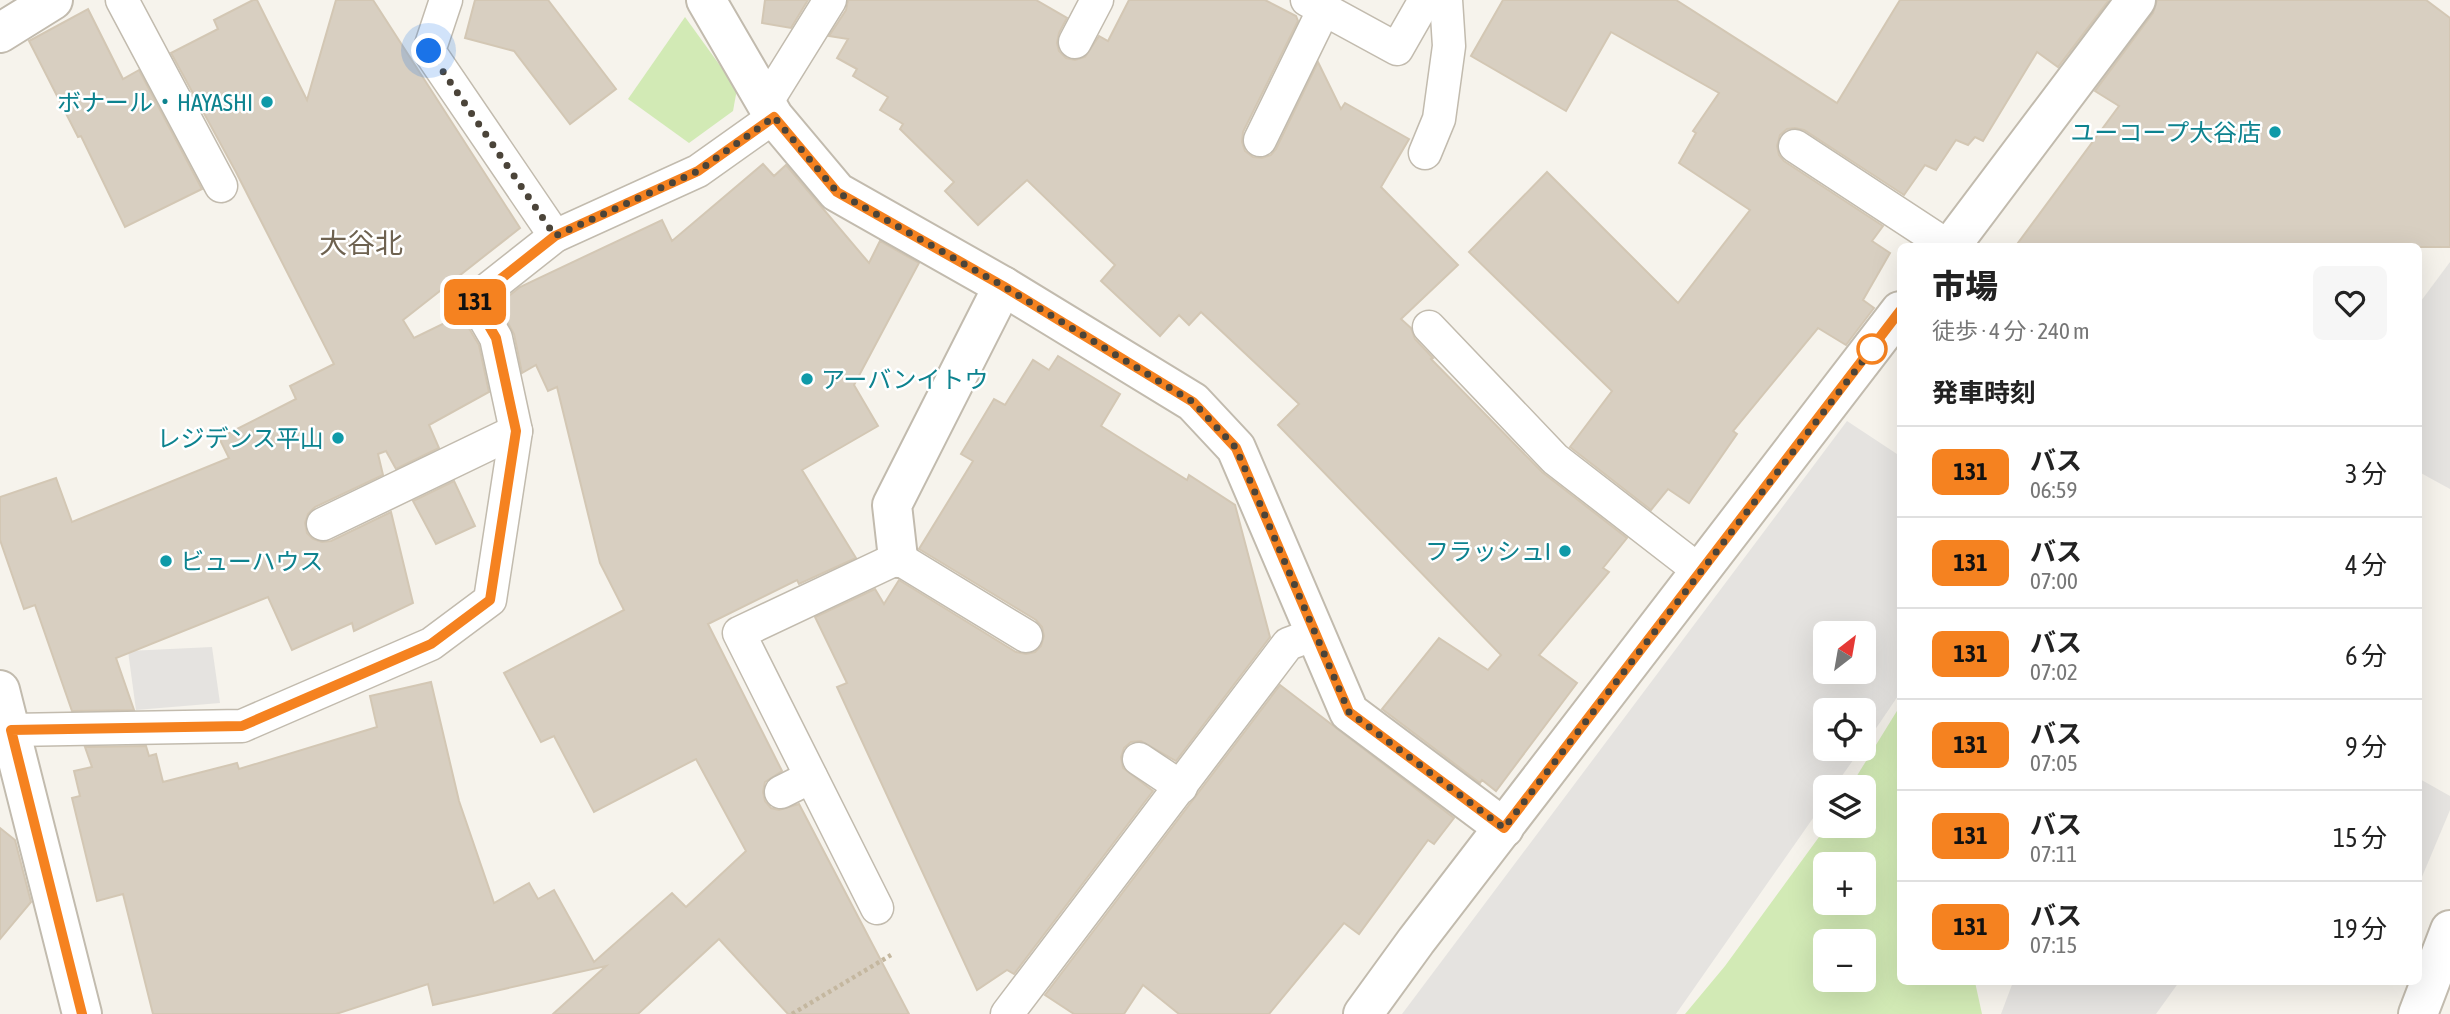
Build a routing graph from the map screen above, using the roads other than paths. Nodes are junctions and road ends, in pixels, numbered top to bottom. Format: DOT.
graph roads {
  1 [pos="54,0"];
  2 [pos="122,0"];
  3 [pos="446,0"];
  4 [pos="706,0"];
  5 [pos="830,0"];
  6 [pos="1097,0"];
  7 [pos="1425,0"];
  8 [pos="1446,0"];
  9 [pos="2136,0"];
  10 [pos="1315,5"];
  11 [pos="0,33"];
  12 [pos="1075,42"];
  13 [pos="770,110"];
  14 [pos="1260,140"];
  15 [pos="1795,146"];
  16 [pos="1425,153"];
  17 [pos="221,186"];
  18 [pos="555,236"];
  19 [pos="1944,243"];
  20 [pos="1953,243"];
  21 [pos="1003,286"];
  22 [pos="1897,318"];
  23 [pos="1429,327"];
  24 [pos="516,431"];
  25 [pos="323,524"];
  26 [pos="898,558"];
  27 [pos="1700,572"];
  28 [pos="1315,634"];
  29 [pos="1026,636"];
  30 [pos="0,690"];
  31 [pos="11,730"];
  32 [pos="1139,759"];
  33 [pos="811,777"];
  34 [pos="1181,787"];
  35 [pos="781,792"];
  36 [pos="1504,828"];
  37 [pos="877,908"];
  38 [pos="2450,930"];
  39 [pos="1013,1012"];
  40 [pos="82,1014"];
  41 [pos="1363,1014"];
  42 [pos="2418,1014"];
  1 -- 11 [label="street"];
  2 -- 17 [label="lane"];
  3 -- 18 [label="lane"];
  4 -- 13 [label="street"];
  5 -- 13 [label="lane"];
  6 -- 12 [label="lane"];
  7 -- 10 [label="lane"];
  8 -- 16 [label="lane"];
  9 -- 20 [label="street"];
  10 -- 14 [label="lane"];
  13 -- 18 [label="lane"];
  13 -- 21 [label="street"];
  15 -- 19 [label="lane"];
  18 -- 24 [label="lane"];
  21 -- 26 [label="street"];
  21 -- 28 [label="street"];
  22 -- 27 [label="street"];
  23 -- 27 [label="lane"];
  24 -- 25 [label="lane"];
  24 -- 31 [label="lane"];
  26 -- 29 [label="lane"];
  26 -- 33 [label="lane"];
  27 -- 36 [label="street"];
  28 -- 34 [label="lane"];
  28 -- 36 [label="street"];
  30 -- 31 [label="street"];
  31 -- 40 [label="street"];
  32 -- 34 [label="lane"];
  33 -- 35 [label="lane"];
  33 -- 37 [label="lane"];
  34 -- 39 [label="lane"];
  36 -- 41 [label="street"];
  38 -- 42 [label="street"];
}
